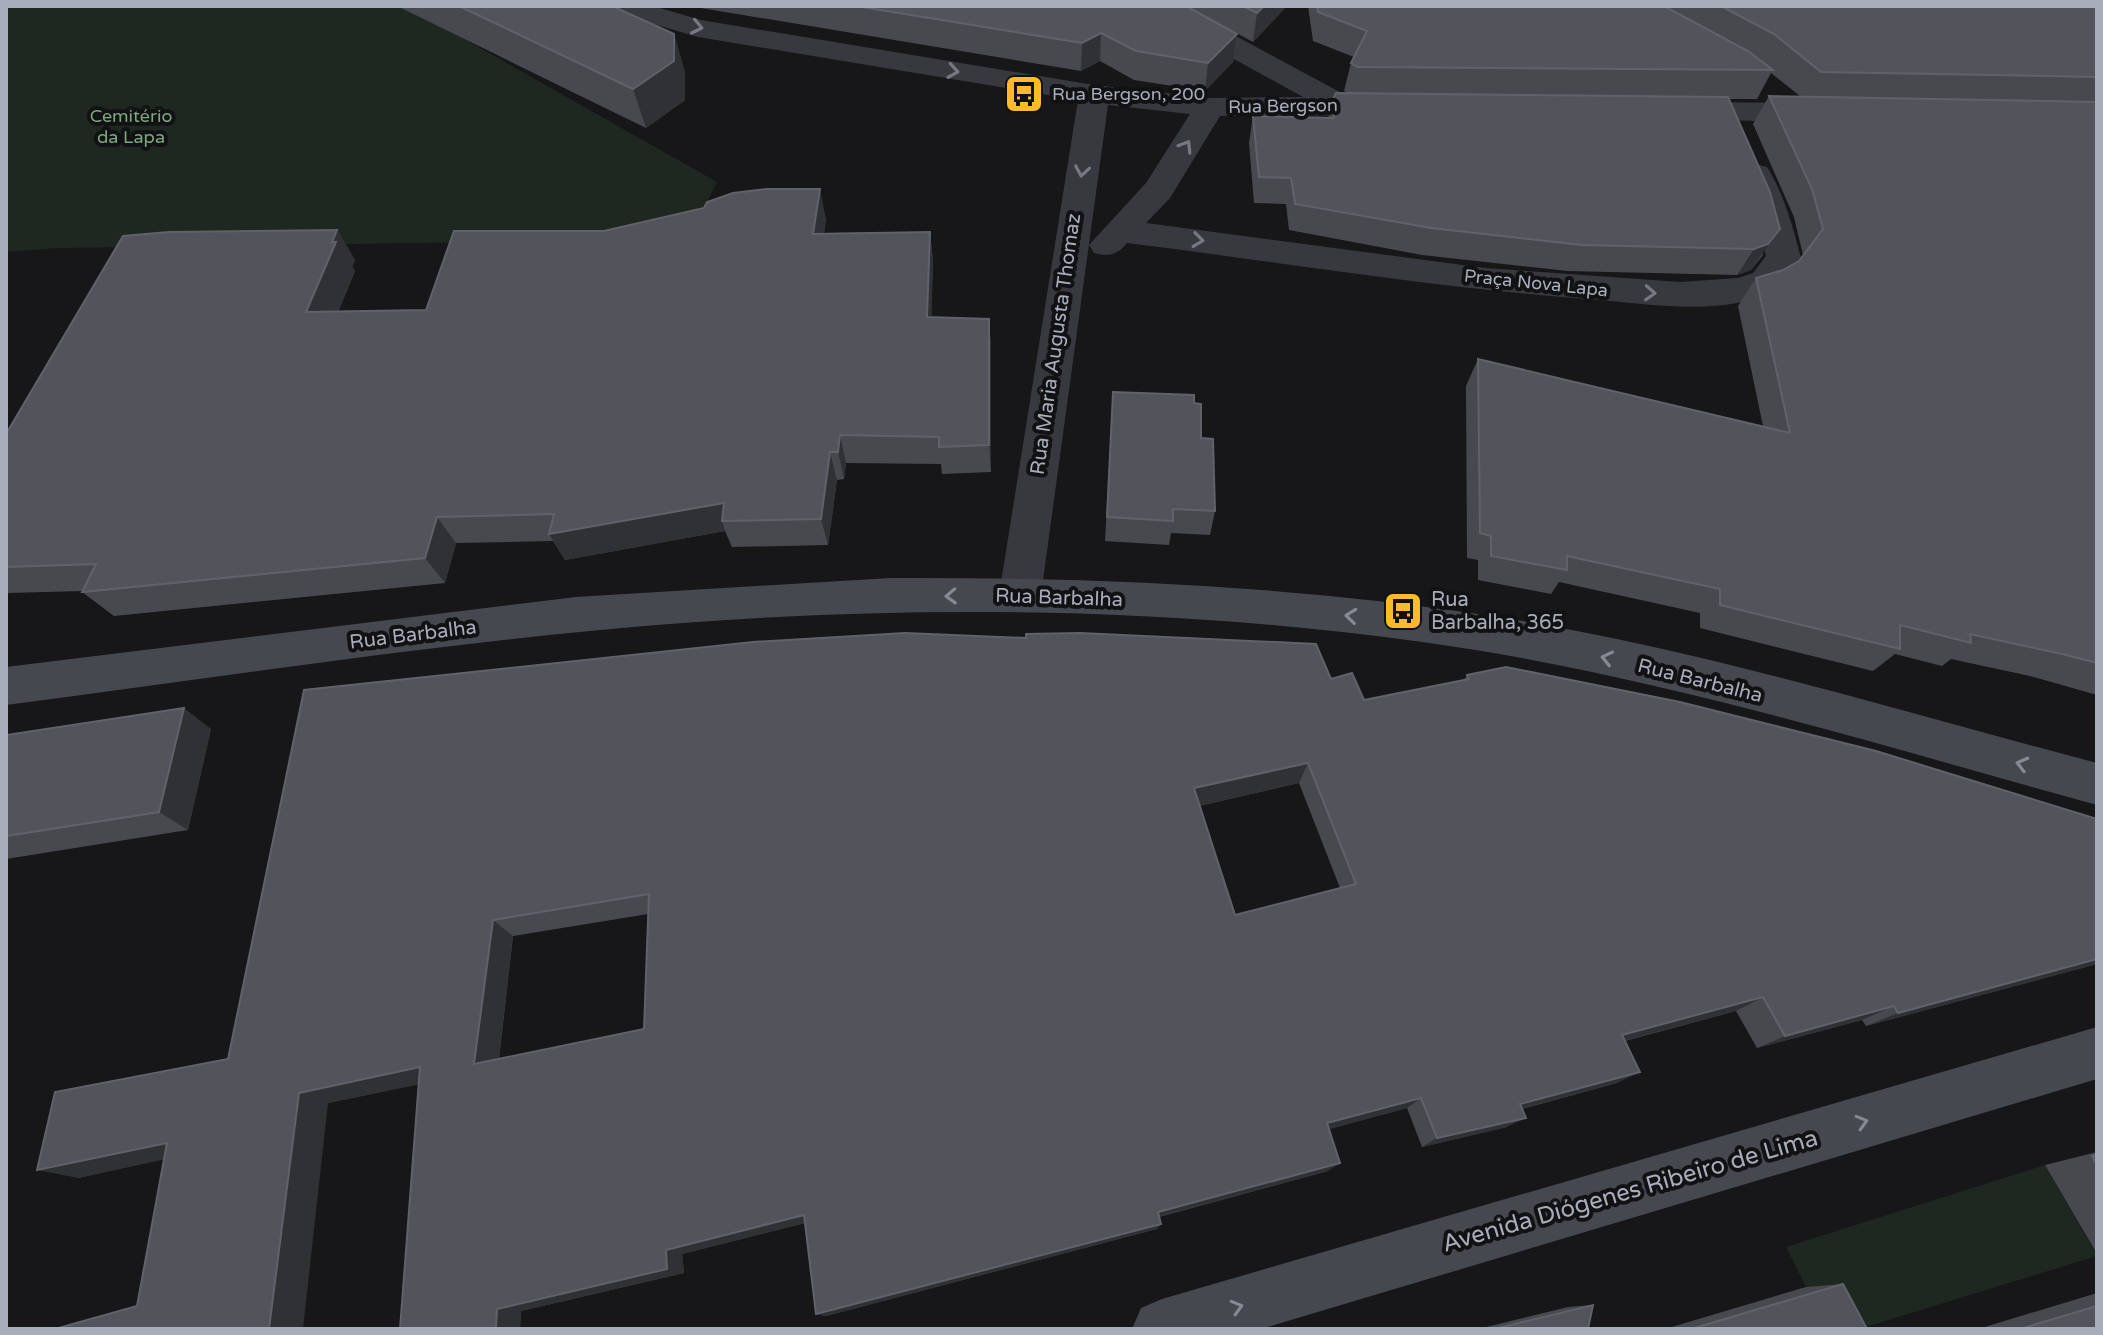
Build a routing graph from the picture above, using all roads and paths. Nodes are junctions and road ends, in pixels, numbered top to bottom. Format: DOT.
graph roads {
  1 [pos="622,6"];
  2 [pos="1159,6"];
  3 [pos="1759,80"];
  4 [pos="1094,94"];
  5 [pos="1341,105"];
  6 [pos="1423,106"];
  7 [pos="1210,107"];
  8 [pos="1649,110"];
  9 [pos="1728,112"];
  10 [pos="1795,112"];
  11 [pos="1843,113"];
  12 [pos="1120,231"];
  13 [pos="1063,290"];
  14 [pos="1020,595"];
  15 [pos="6,686"];
  16 [pos="2097,784"];
  17 [pos="2097,1053"];
  18 [pos="1162,1329"];
  1 -- 4 [label="street, Rua Bergson, one-way"];
  2 -- 5 [label="street"];
  3 -- 10 [label="street"];
  4 -- 7 [label="street, Rua Bergson"];
  4 -- 13 [label="street, Rua Maria Augusta Thomaz, one-way"];
  5 -- 6 [label="street, Rua Bergson"];
  5 -- 7 [label="street, Rua Bergson"];
  12 -- 7 [label="street, one-way"];
  8 -- 9 [label="street"];
  9 -- 10 [label="street"];
  12 -- 9 [label="street, Praça Nova Lapa, one-way"];
  10 -- 11 [label="street"];
  12 -- 13 [label="street"];
  13 -- 14 [label="street, Rua Maria Augusta Thomaz"];
  14 -- 15 [label="main road, Rua Barbalha, one-way"];
  16 -- 14 [label="main road, Rua Barbalha, one-way"];
  18 -- 17 [label="main road, Avenida Diógenes Ribeiro de Lima, one-way"];
}
